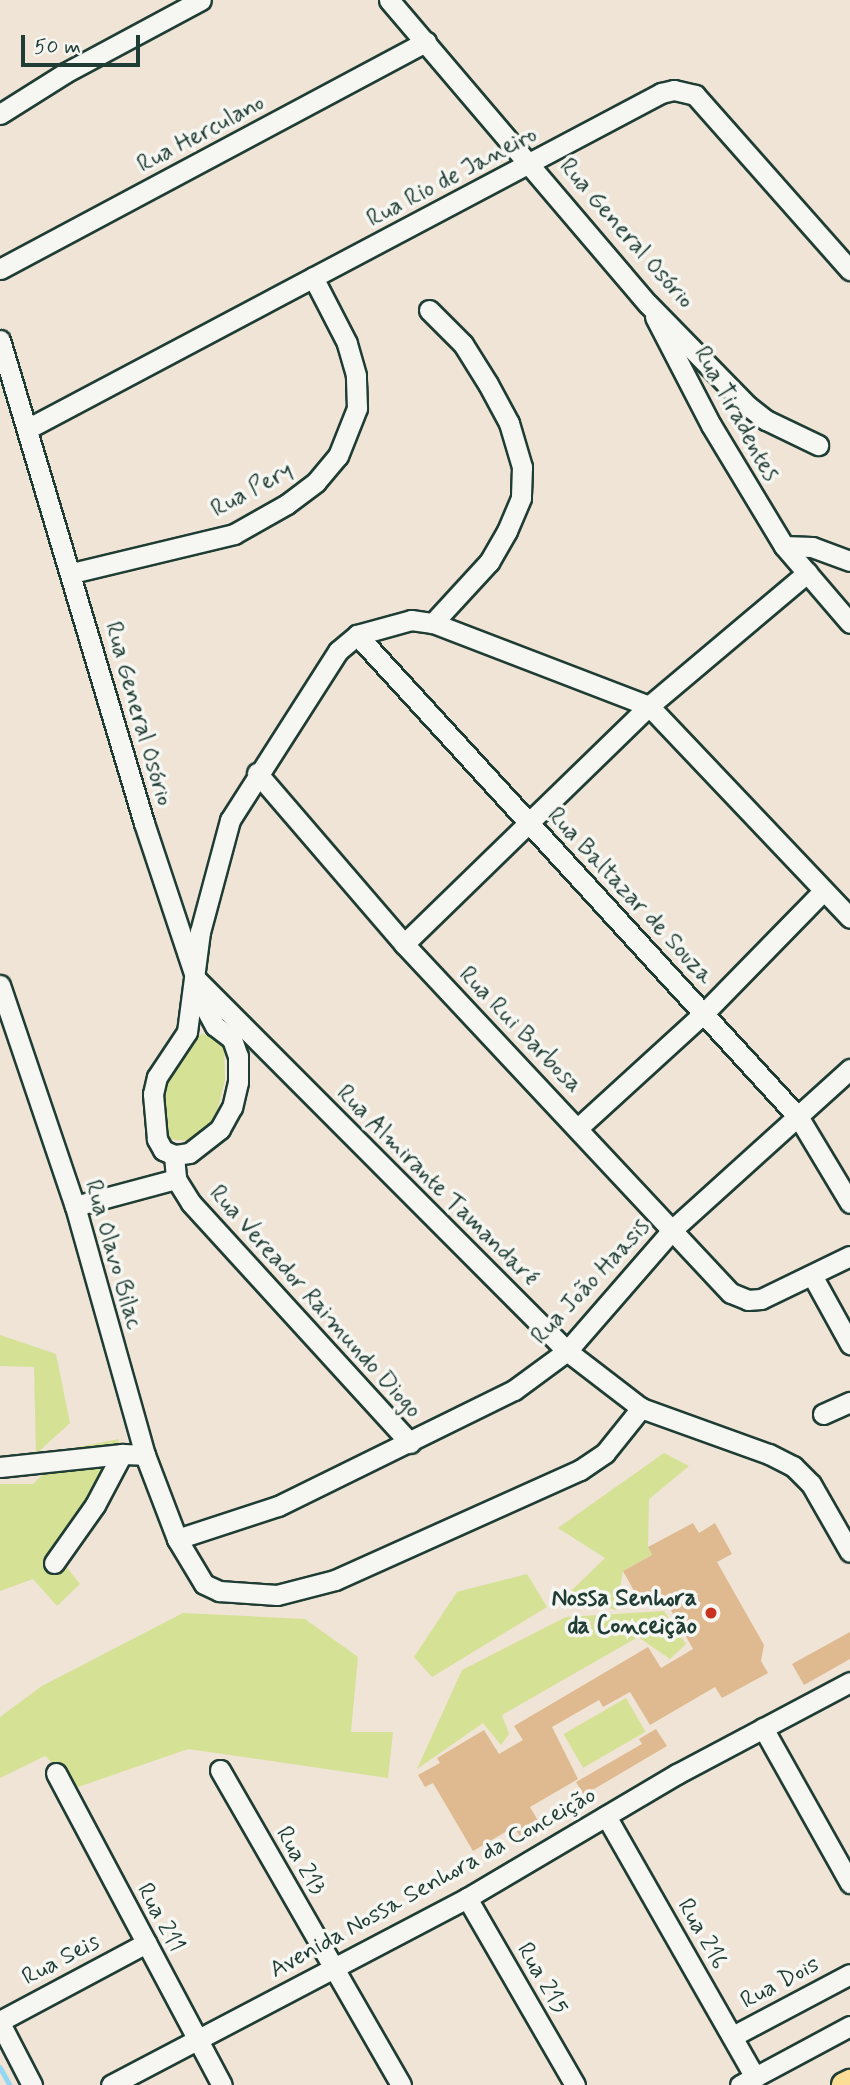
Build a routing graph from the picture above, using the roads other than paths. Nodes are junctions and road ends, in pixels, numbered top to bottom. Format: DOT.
graph roads {
  1 [pos="201,0"];
  2 [pos="389,0"];
  3 [pos="426,42"];
  4 [pos="0,114"];
  5 [pos="531,163"];
  6 [pos="0,269"];
  7 [pos="850,271"];
  8 [pos="313,277"];
  9 [pos="648,304"];
  10 [pos="429,310"];
  11 [pos="0,340"];
  12 [pos="27,429"];
  13 [pos="818,444"];
  14 [pos="784,546"];
  15 [pos="850,561"];
  16 [pos="72,573"];
  17 [pos="807,573"];
  18 [pos="433,623"];
  19 [pos="850,623"];
  20 [pos="357,635"];
  21 [pos="649,706"];
  22 [pos="257,773"];
  23 [pos="527,821"];
  24 [pos="823,891"];
  25 [pos="850,918"];
  26 [pos="404,944"];
  27 [pos="195,984"];
  28 [pos="0,985"];
  29 [pos="705,1012"];
  30 [pos="215,1026"];
  31 [pos="187,1032"];
  32 [pos="285,1068"];
  33 [pos="850,1069"];
  34 [pos="799,1118"];
  35 [pos="579,1127"];
  36 [pos="181,1154"];
  37 [pos="176,1179"];
  38 [pos="850,1203"];
  39 [pos="75,1206"];
  40 [pos="673,1229"];
  41 [pos="850,1256"];
  42 [pos="813,1277"];
  43 [pos="850,1344"];
  44 [pos="567,1351"];
  45 [pos="850,1402"];
  46 [pos="640,1409"];
  47 [pos="823,1414"];
  48 [pos="410,1443"];
  49 [pos="122,1454"];
  50 [pos="145,1455"];
  51 [pos="0,1467"];
  52 [pos="177,1539"];
  53 [pos="850,1552"];
  54 [pos="54,1563"];
  55 [pos="850,1682"];
  56 [pos="762,1728"];
  57 [pos="220,1770"];
  58 [pos="56,1773"];
  59 [pos="606,1816"];
  60 [pos="850,1883"];
  61 [pos="467,1898"];
  62 [pos="146,1943"];
  63 [pos="333,1968"];
  64 [pos="850,1975"];
  65 [pos="0,2022"];
  66 [pos="850,2026"];
  67 [pos="733,2036"];
  68 [pos="196,2041"];
  69 [pos="748,2081"];
  70 [pos="850,2082"];
  71 [pos="32,2085"];
  72 [pos="111,2085"];
  73 [pos="222,2085"];
  74 [pos="401,2085"];
  75 [pos="575,2085"];
  76 [pos="844,2085"];
  1 -- 4 [label="street"];
  2 -- 3 [label="street, Rua General Osório"];
  3 -- 5 [label="street, Rua General Osório"];
  3 -- 6 [label="street, Rua Herculano"];
  5 -- 7 [label="street, Rua Rio de Janeiro"];
  5 -- 8 [label="street, Rua Rio de Janeiro"];
  5 -- 9 [label="street, Rua General Osório"];
  8 -- 12 [label="street, Rua Rio de Janeiro"];
  8 -- 16 [label="street, Rua Pery"];
  9 -- 13 [label="street, Rua General Osório"];
  9 -- 14 [label="street, Rua Tiradentes"];
  10 -- 18 [label="street"];
  11 -- 12 [label="street, Rua General Osório"];
  12 -- 16 [label="street, Rua General Osório"];
  14 -- 15 [label="street"];
  14 -- 17 [label="street, Rua Tiradentes"];
  16 -- 27 [label="street, Rua General Osório"];
  17 -- 19 [label="street, Rua Tiradentes"];
  17 -- 21 [label="street"];
  18 -- 20 [label="street"];
  18 -- 21 [label="street"];
  20 -- 22 [label="street, Rua Vereador Raimundo Diogo"];
  20 -- 23 [label="street, Rua Baltazar de Souza"];
  21 -- 23 [label="street"];
  21 -- 24 [label="street"];
  22 -- 26 [label="street, Rua Rui Barbosa"];
  22 -- 27 [label="street, Rua Vereador Raimundo Diogo"];
  23 -- 26 [label="street"];
  23 -- 29 [label="street, Rua Baltazar de Souza"];
  24 -- 25 [label="street"];
  24 -- 29 [label="street"];
  26 -- 35 [label="street, Rua Rui Barbosa"];
  27 -- 30 [label="street"];
  27 -- 31 [label="street, Rua Vereador Raimundo Diogo"];
  27 -- 32 [label="street, Rua General Osório"];
  28 -- 39 [label="street, Rua Olavo Bilac"];
  29 -- 34 [label="street, Rua Baltazar de Souza"];
  29 -- 35 [label="street"];
  30 -- 31 [label="street"];
  30 -- 36 [label="street"];
  31 -- 36 [label="street, Rua Vereador Raimundo Diogo"];
  32 -- 44 [label="street, Rua Almirante Tamandaré"];
  33 -- 34 [label="street, Rua João Haasis"];
  34 -- 38 [label="street, Rua Baltazar de Souza"];
  34 -- 40 [label="street, Rua João Haasis"];
  35 -- 40 [label="street, Rua Rui Barbosa"];
  36 -- 37 [label="street, Rua Vereador Raimundo Diogo"];
  37 -- 39 [label="street"];
  37 -- 48 [label="street, Rua Vereador Raimundo Diogo"];
  39 -- 50 [label="street, Rua Olavo Bilac"];
  40 -- 42 [label="street, Rua Rui Barbosa"];
  40 -- 44 [label="street, Rua João Haasis"];
  41 -- 42 [label="street"];
  42 -- 43 [label="street"];
  44 -- 46 [label="street, Rua Almirante Tamandaré"];
  44 -- 48 [label="street, Rua João Haasis"];
  45 -- 47 [label="street"];
  46 -- 52 [label="street, Rua Olavo Bilac"];
  46 -- 53 [label="street, Rua Almirante Tamandaré"];
  48 -- 52 [label="street, Rua João Haasis"];
  49 -- 50 [label="street"];
  49 -- 51 [label="street"];
  49 -- 54 [label="street"];
  50 -- 52 [label="street, Rua Olavo Bilac"];
  55 -- 56 [label="street, Avenida Nossa Senhora da Conceição"];
  56 -- 59 [label="street, Avenida Nossa Senhora da Conceição"];
  56 -- 60 [label="street"];
  57 -- 63 [label="street, Rua 213"];
  58 -- 62 [label="street, Rua 211"];
  59 -- 61 [label="street, Avenida Nossa Senhora da Conceição"];
  59 -- 67 [label="street, Rua 216"];
  61 -- 63 [label="street, Avenida Nossa Senhora da Conceição"];
  61 -- 75 [label="street, Rua 215"];
  62 -- 65 [label="street, Rua Seis"];
  62 -- 68 [label="street, Rua 211"];
  63 -- 68 [label="street, Avenida Nossa Senhora da Conceição"];
  63 -- 74 [label="street, Rua 213"];
  64 -- 67 [label="street, Rua Dois"];
  65 -- 71 [label="street"];
  66 -- 69 [label="street"];
  67 -- 69 [label="street, Rua 216"];
  68 -- 72 [label="street, Avenida Nossa Senhora da Conceição"];
  68 -- 73 [label="street, Rua 211"];
  70 -- 76 [label="main road"];
}
